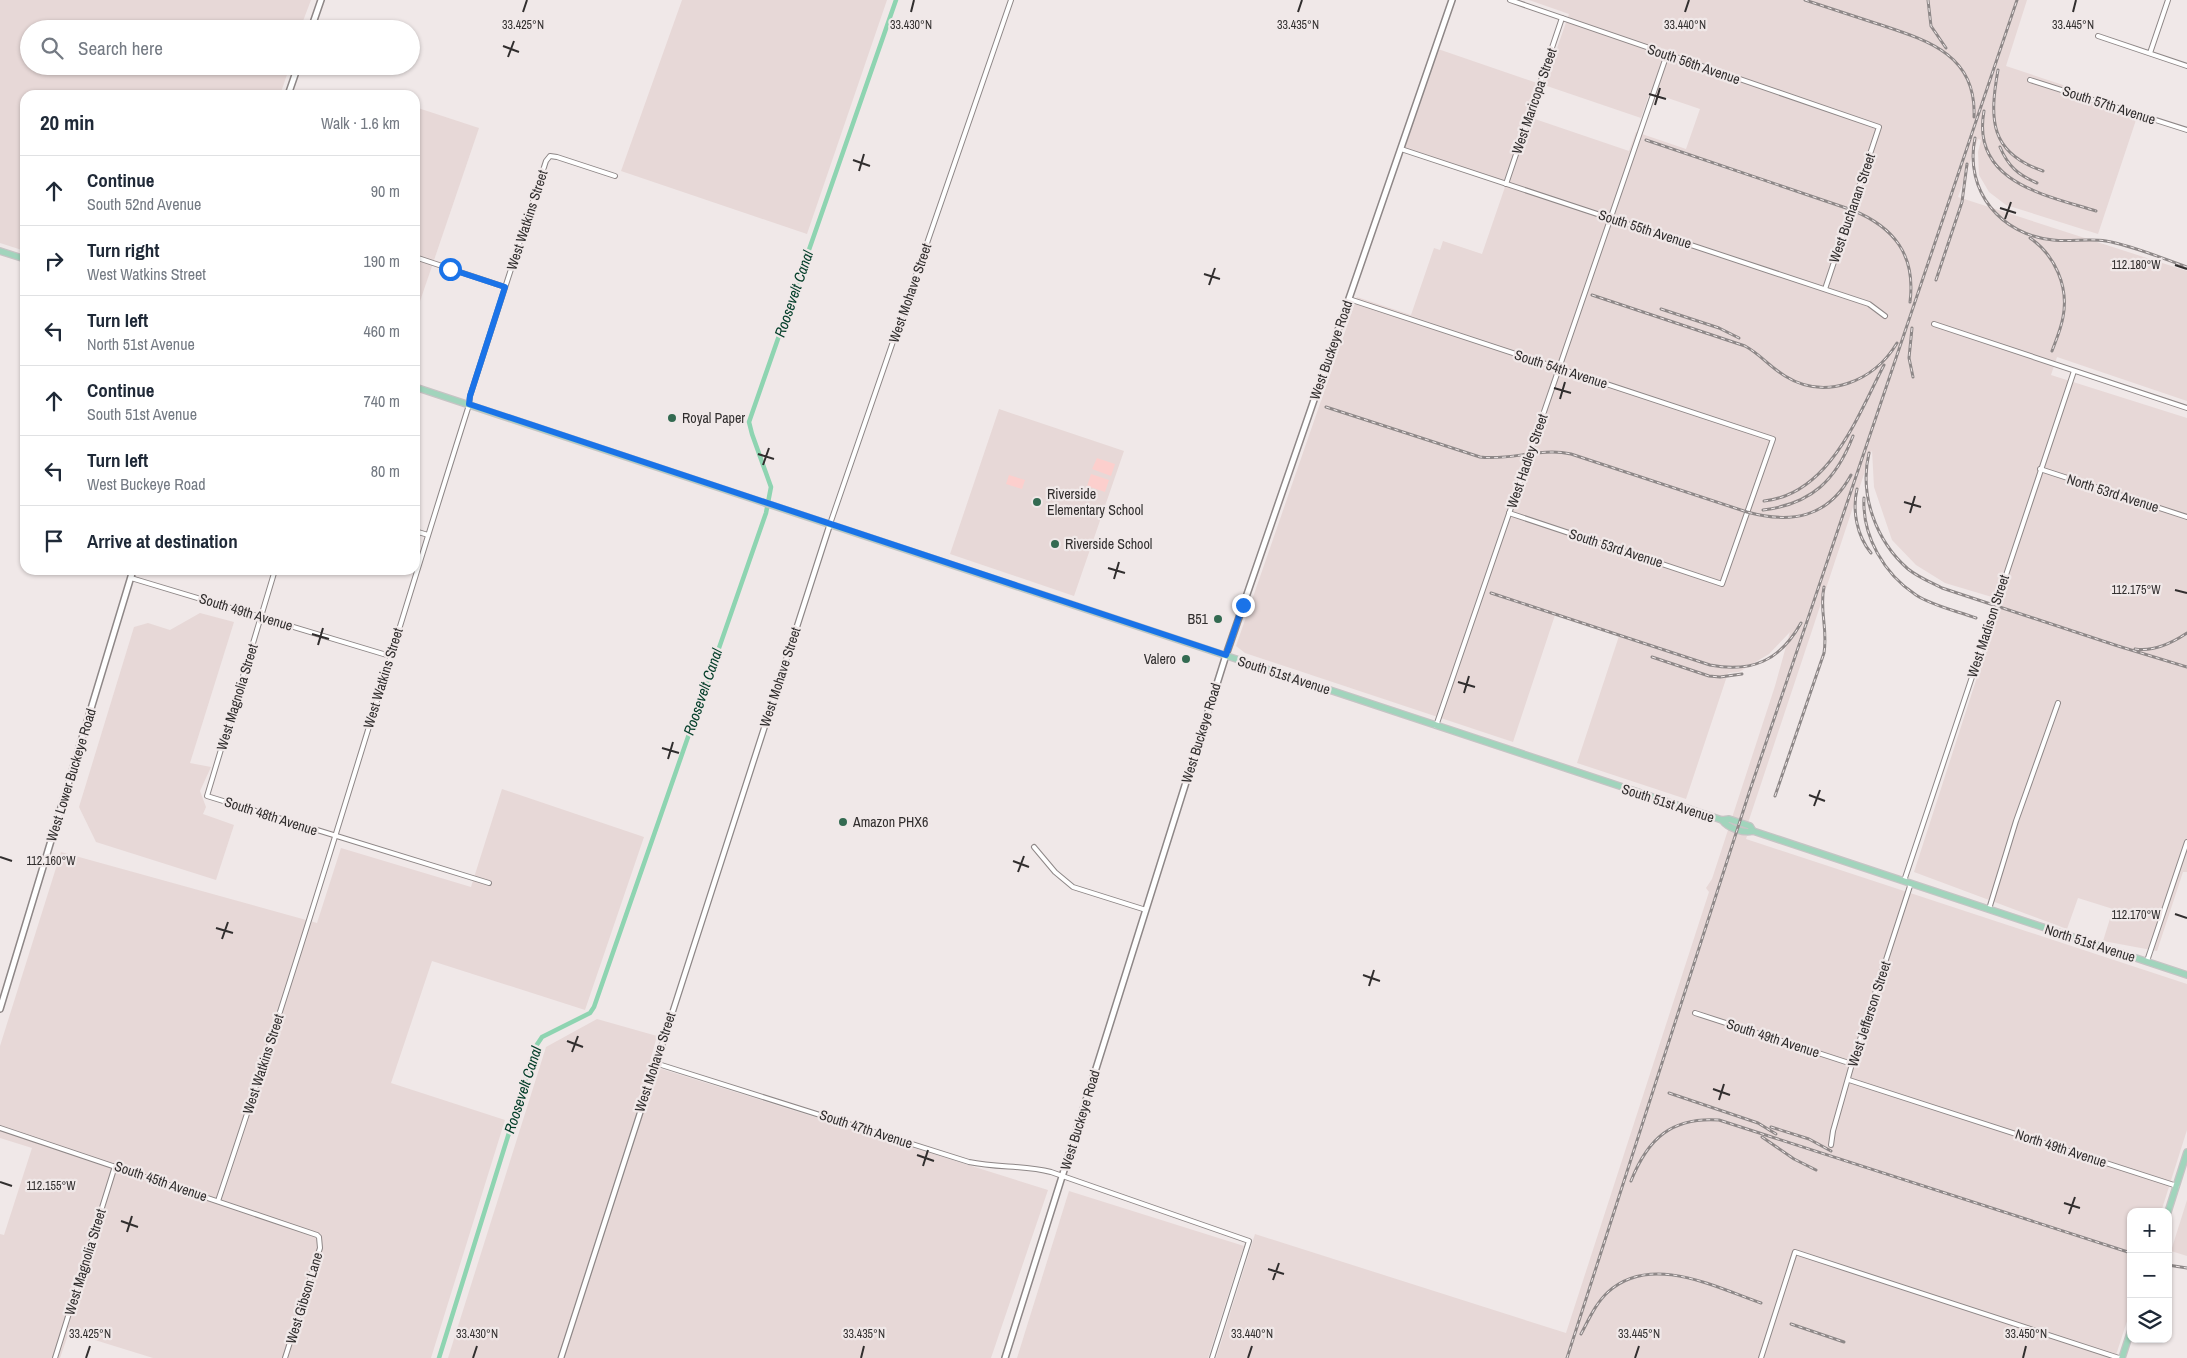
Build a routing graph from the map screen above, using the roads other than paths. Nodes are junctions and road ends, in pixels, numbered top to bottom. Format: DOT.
graph roads {
  1 [pos="321,0"];
  2 [pos="1011,0"];
  3 [pos="1452,0"];
  4 [pos="1510,0"];
  5 [pos="2168,0"];
  6 [pos="1562,18"];
  7 [pos="314,20"];
  8 [pos="2098,36"];
  9 [pos="2150,53"];
  10 [pos="1666,54"];
  11 [pos="2187,66"];
  12 [pos="295,75"];
  13 [pos="2030,80"];
  14 [pos="290,90"];
  15 [pos="1879,127"];
  16 [pos="2187,130"];
  17 [pos="1401,149"];
  18 [pos="615,176"];
  19 [pos="1506,184"];
  20 [pos="1610,218"];
  21 [pos="0,251"];
  22 [pos="20,257"];
  23 [pos="420,259"];
  24 [pos="505,287"];
  25 [pos="1825,289"];
  26 [pos="1349,299"];
  27 [pos="1885,316"];
  28 [pos="1934,324"];
  29 [pos="1559,369"];
  30 [pos="2074,371"];
  31 [pos="420,389"];
  32 [pos="469,404"];
  33 [pos="2187,408"];
  34 [pos="2040,469"];
  35 [pos="1510,513"];
  36 [pos="2187,517"];
  37 [pos="830,524"];
  38 [pos="420,533"];
  39 [pos="428,535"];
  40 [pos="420,560"];
  41 [pos="132,575"];
  42 [pos="273,575"];
  43 [pos="415,575"];
  44 [pos="131,578"];
  45 [pos="1722,584"];
  46 [pos="261,616"];
  47 [pos="1226,655"];
  48 [pos="390,656"];
  49 [pos="2058,702"];
  50 [pos="1436,726"];
  51 [pos="207,796"];
  52 [pos="335,837"];
  53 [pos="2187,842"];
  54 [pos="1034,847"];
  55 [pos="1904,881"];
  56 [pos="489,883"];
  57 [pos="1912,883"];
  58 [pos="1146,910"];
  59 [pos="1991,910"];
  60 [pos="2147,961"];
  61 [pos="2187,974"];
  62 [pos="0,1009"];
  63 [pos="1695,1012"];
  64 [pos="656,1062"];
  65 [pos="1852,1064"];
  66 [pos="1849,1080"];
  67 [pos="0,1128"];
  68 [pos="1831,1145"];
  69 [pos="2187,1152"];
  70 [pos="115,1166"];
  71 [pos="1062,1176"];
  72 [pos="2177,1186"];
  73 [pos="218,1201"];
  74 [pos="2169,1208"];
  75 [pos="320,1238"];
  76 [pos="2127,1341"];
  77 [pos="55,1358"];
  78 [pos="285,1358"];
  79 [pos="561,1358"];
  80 [pos="1005,1358"];
  81 [pos="1212,1358"];
  82 [pos="1761,1358"];
  83 [pos="2121,1358"];
  1 -- 7 [label="main road"];
  2 -- 37 [label="street, West Mohave Street"];
  3 -- 17 [label="main road, West Buckeye Road"];
  4 -- 6 [label="street, South 56th Avenue"];
  5 -- 9 [label="street"];
  6 -- 10 [label="street, South 56th Avenue"];
  6 -- 19 [label="street, West Maricopa Street"];
  8 -- 9 [label="street"];
  9 -- 11 [label="street"];
  10 -- 15 [label="street, South 56th Avenue"];
  10 -- 20 [label="street, West Hadley Street"];
  12 -- 14 [label="main road"];
  13 -- 16 [label="street, South 57th Avenue"];
  15 -- 25 [label="street, West Buchanan Street"];
  17 -- 19 [label="street, South 55th Avenue"];
  17 -- 26 [label="main road, West Buckeye Road"];
  18 -- 24 [label="street, West Watkins Street"];
  19 -- 20 [label="street, South 55th Avenue"];
  20 -- 25 [label="street, South 55th Avenue"];
  20 -- 29 [label="street, West Hadley Street"];
  21 -- 22 [label="main road"];
  23 -- 24 [label="street"];
  24 -- 32 [label="street, West Watkins Street"];
  25 -- 27 [label="street, South 55th Avenue"];
  26 -- 29 [label="street, South 54th Avenue"];
  26 -- 47 [label="main road, West Buckeye Road"];
  28 -- 30 [label="street"];
  29 -- 35 [label="street, West Hadley Street"];
  29 -- 45 [label="street, South 54th Avenue"];
  30 -- 33 [label="street"];
  30 -- 34 [label="street, West Madison Street"];
  31 -- 32 [label="main road"];
  32 -- 37 [label="main road, South 51st Avenue"];
  32 -- 39 [label="street, West Watkins Street"];
  34 -- 36 [label="street, North 53rd Avenue"];
  34 -- 55 [label="street, West Madison Street"];
  35 -- 45 [label="street, South 53rd Avenue"];
  35 -- 50 [label="street, West Hadley Street"];
  37 -- 47 [label="main road, South 51st Avenue"];
  37 -- 64 [label="street, West Mohave Street"];
  38 -- 39 [label="street"];
  39 -- 40 [label="street, West Watkins Street"];
  41 -- 44 [label="main road, West Lower Buckeye Road"];
  42 -- 46 [label="street, West Magnolia Street"];
  43 -- 48 [label="street, West Watkins Street"];
  44 -- 46 [label="street, South 49th Avenue"];
  44 -- 62 [label="main road, West Lower Buckeye Road"];
  46 -- 48 [label="street, South 49th Avenue"];
  46 -- 51 [label="street, West Magnolia Street"];
  47 -- 50 [label="main road, South 51st Avenue"];
  47 -- 58 [label="main road, West Buckeye Road"];
  48 -- 52 [label="street, West Watkins Street"];
  49 -- 59 [label="street"];
  50 -- 55 [label="main road, South 51st Avenue"];
  51 -- 52 [label="street, South 48th Avenue"];
  52 -- 56 [label="street, South 48th Avenue"];
  52 -- 73 [label="street, West Watkins Street"];
  53 -- 60 [label="street"];
  54 -- 58 [label="street"];
  55 -- 57 [label="main road, South 51st Avenue"];
  57 -- 59 [label="main road, South 51st Avenue"];
  57 -- 65 [label="street, West Jefferson Street"];
  58 -- 71 [label="main road, West Buckeye Road"];
  59 -- 60 [label="main road, North 51st Avenue"];
  60 -- 61 [label="main road, North 51st Avenue"];
  63 -- 65 [label="street, South 49th Avenue"];
  64 -- 71 [label="street, South 47th Avenue"];
  64 -- 79 [label="street, West Mohave Street"];
  65 -- 66 [label="street, West Jefferson Street"];
  66 -- 68 [label="street, West Jefferson Street"];
  66 -- 72 [label="street, North 49th Avenue"];
  67 -- 70 [label="street, South 45th Avenue"];
  69 -- 72 [label="main road"];
  70 -- 73 [label="street, South 45th Avenue"];
  70 -- 77 [label="street, West Magnolia Street"];
  71 -- 80 [label="main road, West Buckeye Road"];
  71 -- 81 [label="street, South 47th Avenue"];
  72 -- 74 [label="main road"];
  73 -- 75 [label="street, South 45th Avenue"];
  75 -- 78 [label="street, West Gibson Lane"];
  76 -- 83 [label="main road"];
  82 -- 83 [label="street"];
}
